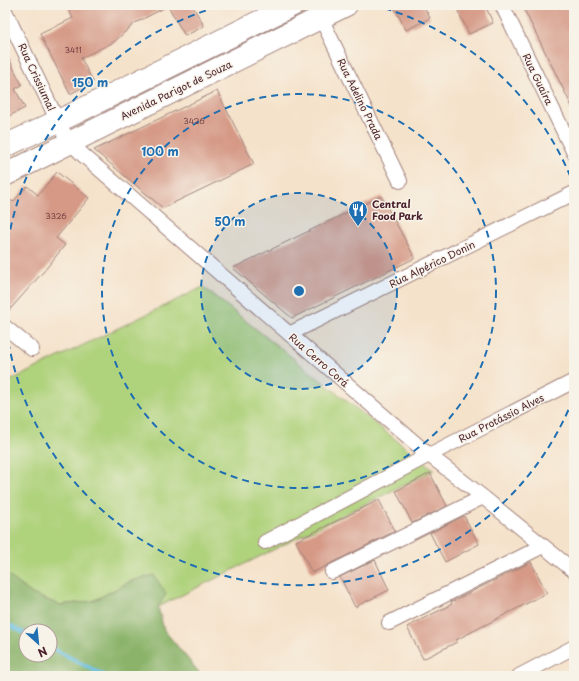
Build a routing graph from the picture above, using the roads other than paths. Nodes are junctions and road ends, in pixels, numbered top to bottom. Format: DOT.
graph roads {
  1 [pos="293,5"];
  2 [pos="346,5"];
  3 [pos="502,5"];
  4 [pos="5,10"];
  5 [pos="321,18"];
  6 [pos="58,121"];
  7 [pos="70,142"];
  8 [pos="5,146"];
  9 [pos="574,153"];
  10 [pos="5,171"];
  11 [pos="5,175"];
  12 [pos="400,181"];
  13 [pos="574,194"];
  14 [pos="5,327"];
  15 [pos="289,334"];
  16 [pos="32,349"];
  17 [pos="574,382"];
  18 [pos="429,455"];
  19 [pos="483,497"];
  20 [pos="265,542"];
  21 [pos="543,546"];
  22 [pos="574,571"];
  23 [pos="332,572"];
  24 [pos="388,623"];
  25 [pos="574,647"];
  26 [pos="518,676"];
  1 -- 6 [label="main road"];
  2 -- 5 [label="main road, Avenida Parigot de Souza"];
  3 -- 9 [label="street, Rua Guaíra"];
  4 -- 6 [label="street, Rua Crissiumal"];
  5 -- 7 [label="main road, Avenida Parigot de Souza"];
  5 -- 12 [label="street, Rua Adelino Prada"];
  6 -- 7 [label="street, Rua Crissiumal"];
  6 -- 8 [label="main road"];
  6 -- 10 [label="main road"];
  7 -- 11 [label="main road, Avenida Parigot de Souza"];
  7 -- 15 [label="street, Rua Cerro Corá"];
  13 -- 15 [label="street, Rua Alpérico Donin"];
  14 -- 16 [label="street"];
  15 -- 18 [label="street, Rua Cerro Corá"];
  17 -- 18 [label="street, Rua Protássio Alves"];
  18 -- 19 [label="street, Rua Cerro Corá"];
  18 -- 20 [label="street, Rua Protássio Alves"];
  19 -- 21 [label="street, Rua Cerro Corá"];
  19 -- 23 [label="street"];
  21 -- 22 [label="street, Rua Cerro Corá"];
  21 -- 24 [label="street"];
  25 -- 26 [label="street"];
}
